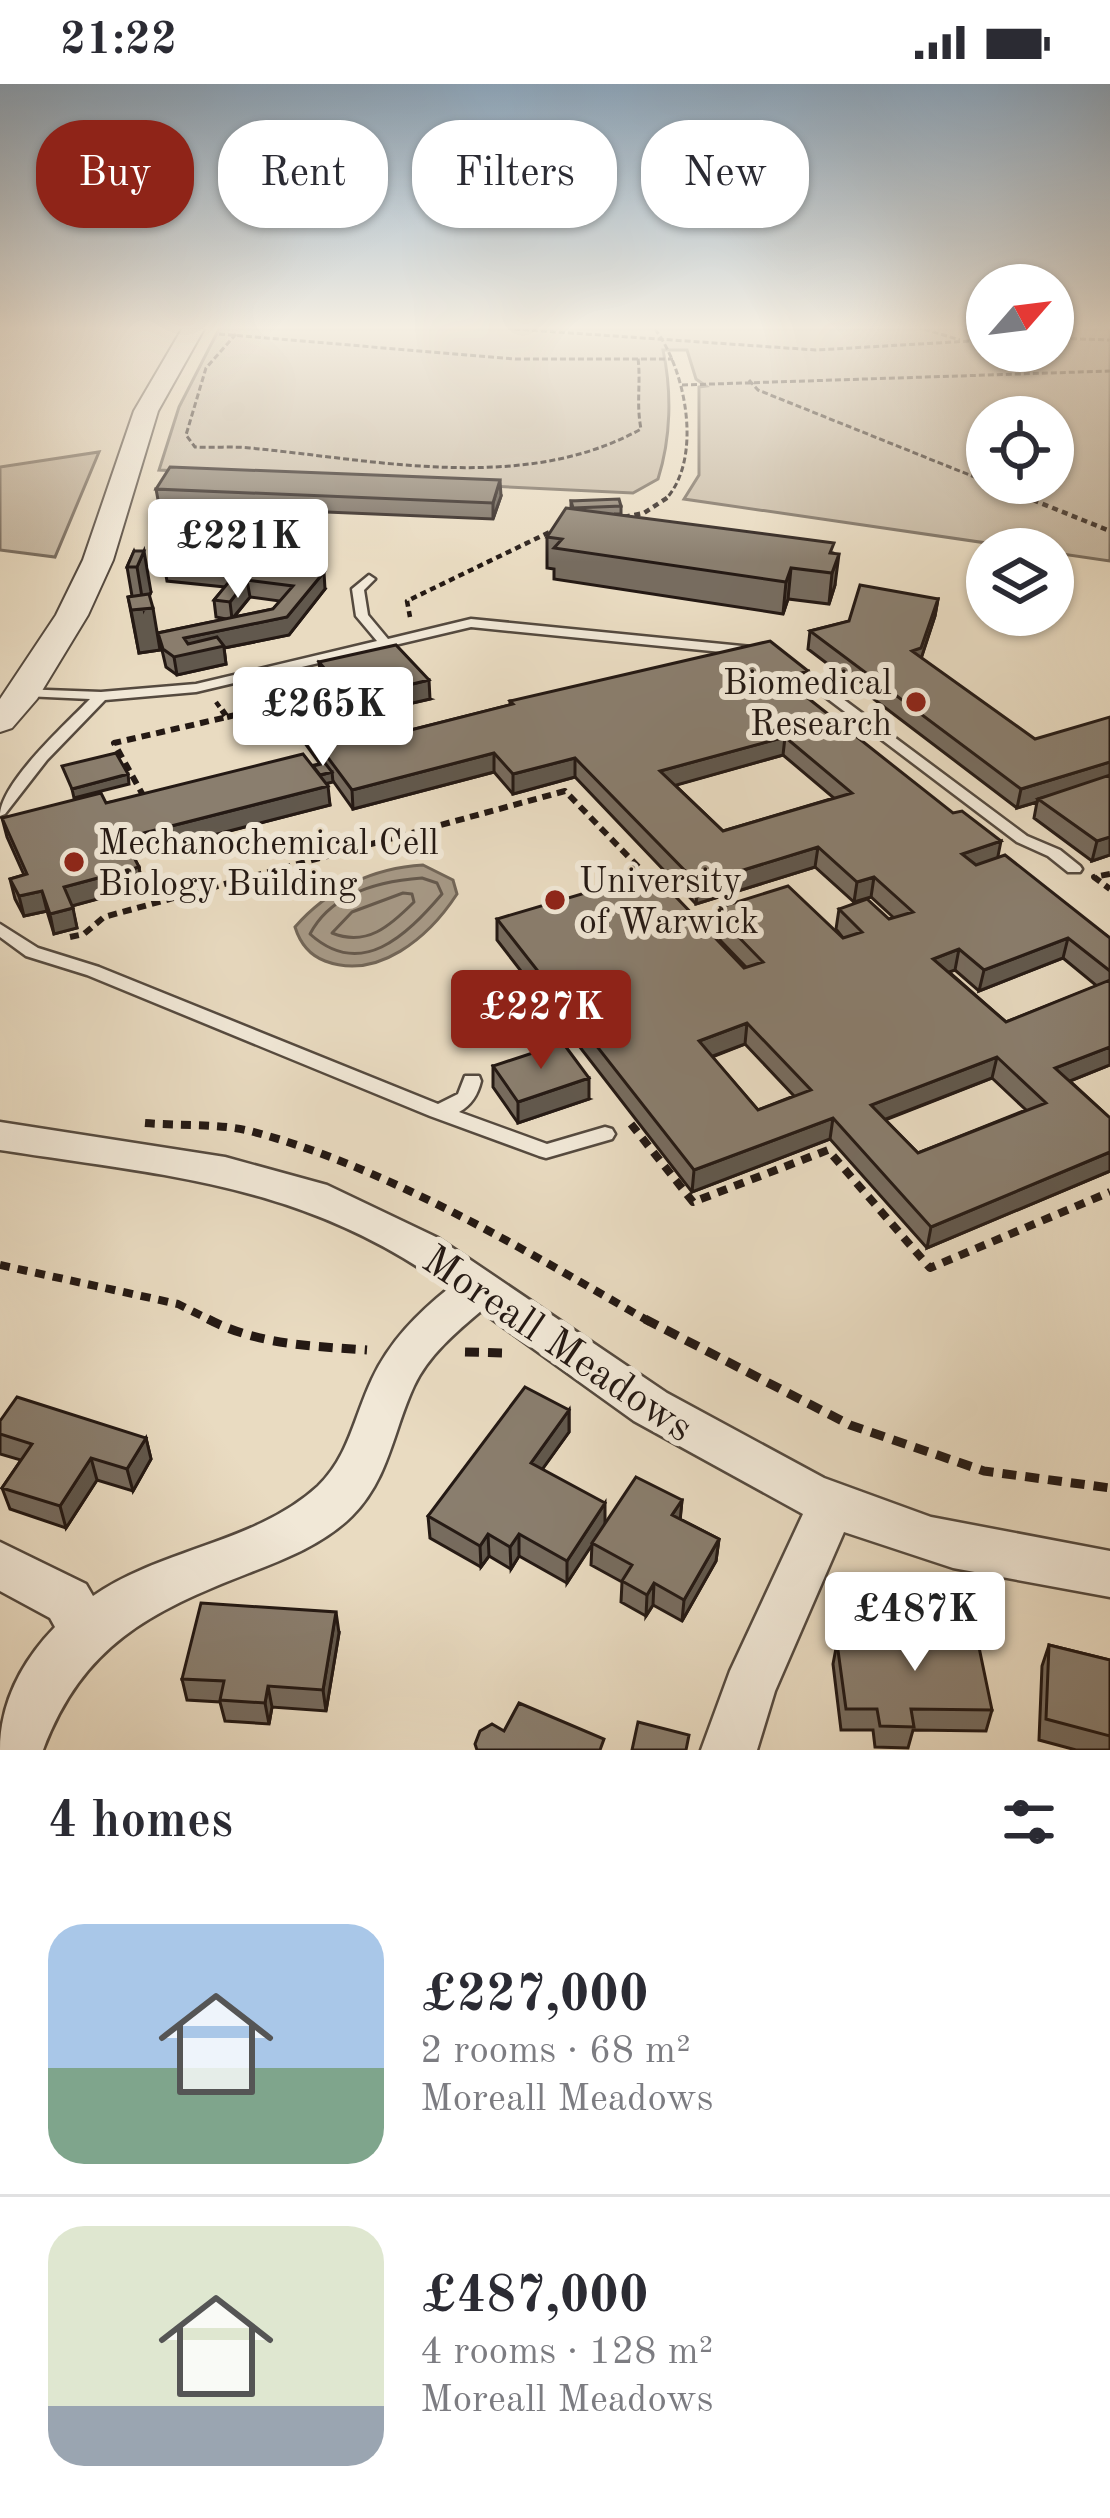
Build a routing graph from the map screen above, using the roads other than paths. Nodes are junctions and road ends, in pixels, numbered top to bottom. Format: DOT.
graph roads {
  1 [pos="149,407"];
  2 [pos="368,579"];
  3 [pos="383,641"];
  4 [pos="25,692"];
  5 [pos="100,696"];
  6 [pos="0,721"];
  7 [pos="0,811"];
  8 [pos="1074,869"];
  9 [pos="0,929"];
  10 [pos="472,1082"];
  11 [pos="437,1111"];
  12 [pos="605,1134"];
  13 [pos="0,1136"];
  14 [pos="482,1287"];
  15 [pos="831,1505"];
  16 [pos="0,1565"];
  17 [pos="1110,1574"];
  18 [pos="86,1630"];
  19 [pos="15,1750"];
  20 [pos="729,1750"];
  1 -- 4 [label="street"];
  2 -- 3 [label="lane"];
  3 -- 5 [label="lane"];
  3 -- 8 [label="lane"];
  4 -- 5 [label="lane"];
  4 -- 6 [label="street"];
  5 -- 7 [label="lane"];
  9 -- 11 [label="lane"];
  10 -- 11 [label="lane"];
  11 -- 12 [label="lane"];
  13 -- 14 [label="street, Moreall Meadows"];
  14 -- 15 [label="street, Moreall Meadows"];
  14 -- 18 [label="street"];
  15 -- 17 [label="street, Moreall Meadows"];
  15 -- 20 [label="street"];
  16 -- 18 [label="street"];
  18 -- 19 [label="street"];
}
